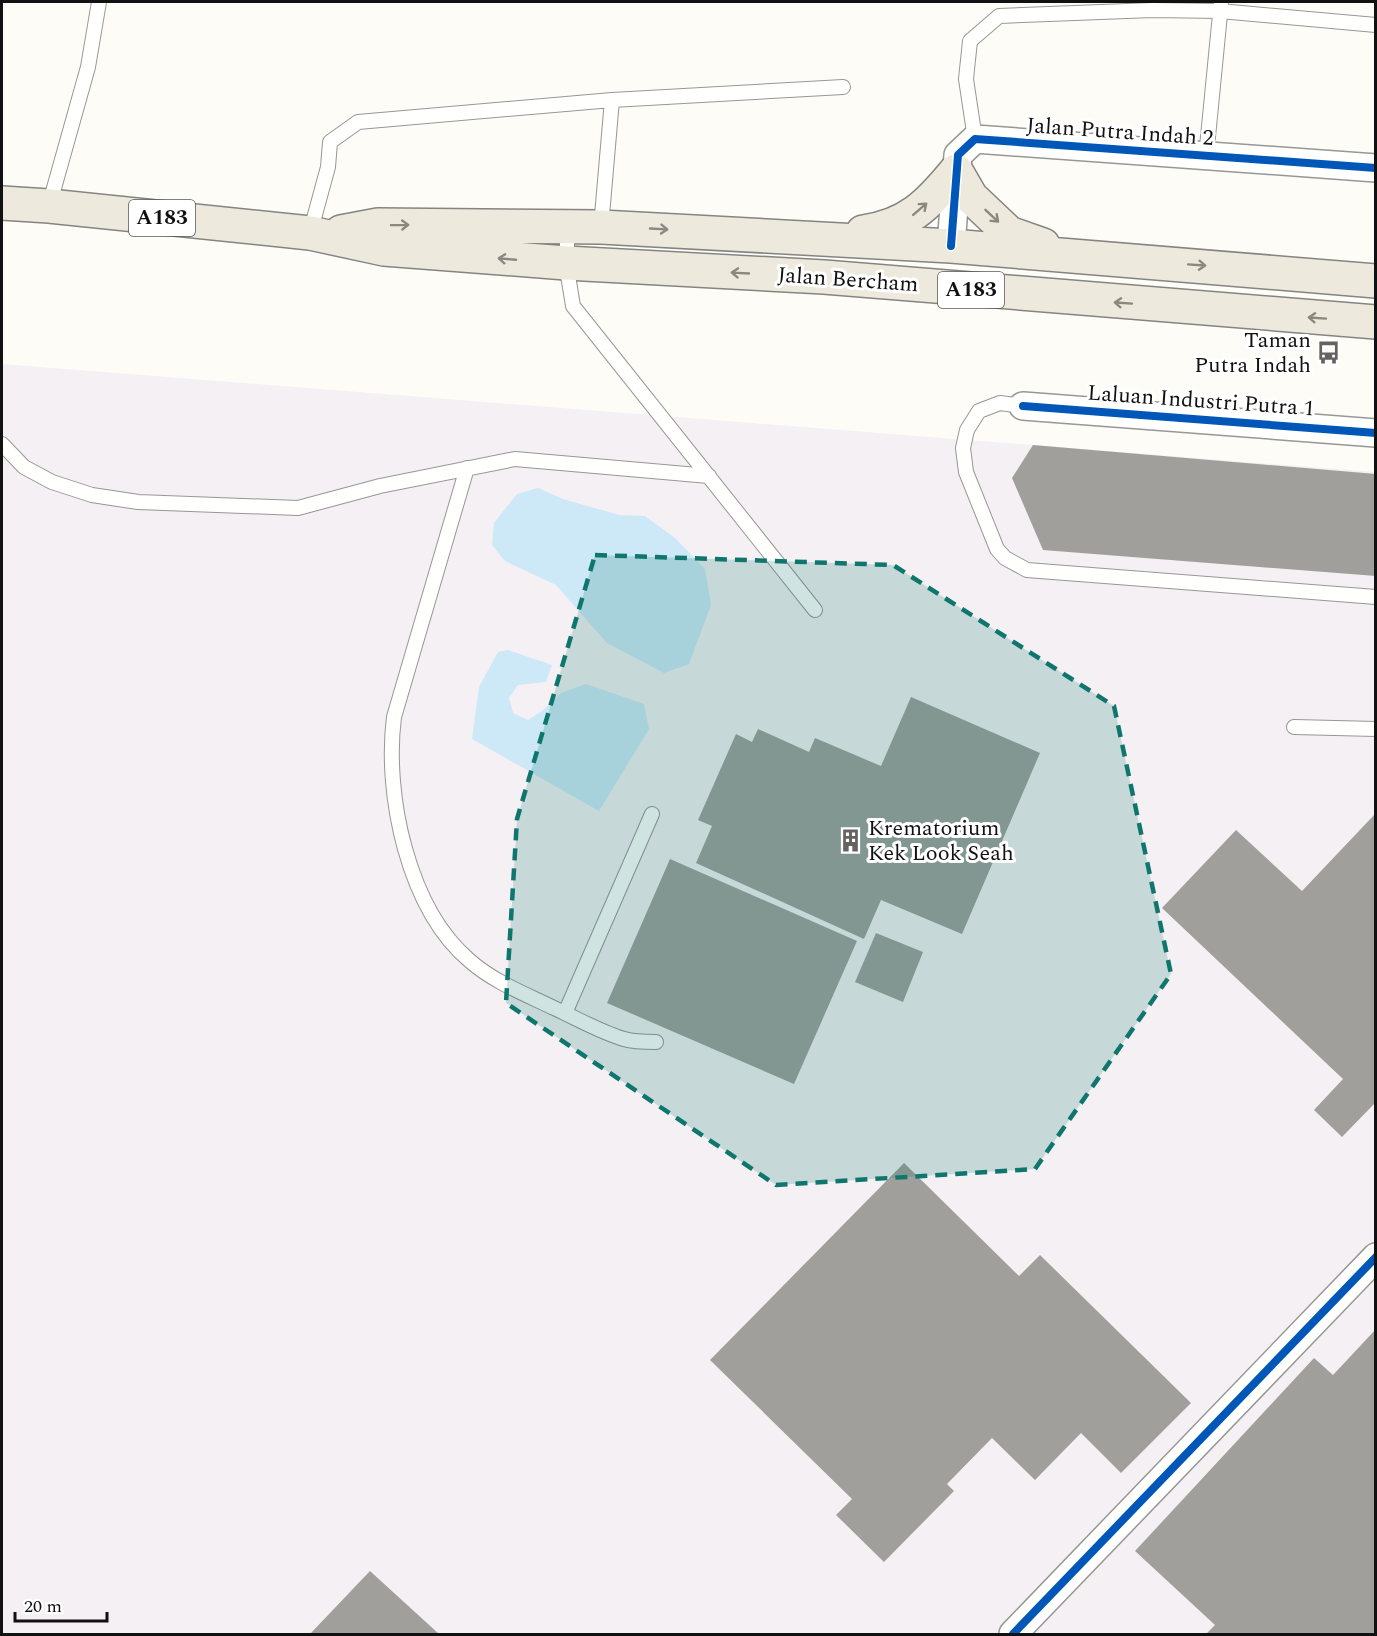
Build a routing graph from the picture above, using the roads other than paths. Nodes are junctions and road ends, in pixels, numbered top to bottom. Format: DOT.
graph roads {
  1 [pos="99,2"];
  2 [pos="1220,6"];
  3 [pos="1376,25"];
  4 [pos="843,87"];
  5 [pos="612,100"];
  6 [pos="975,139"];
  7 [pos="1206,157"];
  8 [pos="1376,168"];
  9 [pos="956,171"];
  10 [pos="2,203"];
  11 [pos="49,206"];
  12 [pos="568,225"];
  13 [pos="601,227"];
  14 [pos="316,234"];
  15 [pos="826,237"];
  16 [pos="951,246"];
  17 [pos="1073,256"];
  18 [pos="566,263"];
  19 [pos="824,277"];
  20 [pos="1376,280"];
  21 [pos="1074,299"];
  22 [pos="1376,322"];
  23 [pos="1023,406"];
  24 [pos="1376,433"];
  25 [pos="2,444"];
  26 [pos="467,468"];
  27 [pos="709,476"];
  28 [pos="1376,597"];
  29 [pos="815,610"];
  30 [pos="1294,727"];
  31 [pos="1376,729"];
  32 [pos="652,814"];
  33 [pos="565,1013"];
  34 [pos="656,1042"];
  35 [pos="1376,1257"];
  36 [pos="1013,1635"];
  1 -- 11 [label="lane"];
  2 -- 3 [label="lane"];
  2 -- 6 [label="lane"];
  2 -- 7 [label="lane"];
  4 -- 5 [label="lane"];
  5 -- 13 [label="lane"];
  5 -- 14 [label="lane"];
  6 -- 7 [label="street, Jalan Putra Indah 2"];
  6 -- 9 [label="street"];
  7 -- 8 [label="street, Jalan Putra Indah 2"];
  15 -- 9 [label="main road, one-way"];
  9 -- 16 [label="street"];
  9 -- 17 [label="main road, one-way"];
  10 -- 11 [label="main road, Jalan Bercham / A183"];
  11 -- 14 [label="main road, Jalan Bercham / A183"];
  12 -- 13 [label="main road, Jalan Bercham / A183"];
  14 -- 12 [label="main road, Jalan Bercham / A183, one-way"];
  12 -- 18 [label="lane"];
  13 -- 15 [label="main road, Jalan Bercham / A183, one-way"];
  18 -- 14 [label="main road, Jalan Bercham / A183, one-way"];
  15 -- 16 [label="main road, Jalan Bercham / A183"];
  16 -- 17 [label="main road, Jalan Bercham / A183"];
  16 -- 19 [label="main road"];
  16 -- 21 [label="main road"];
  17 -- 20 [label="main road, Jalan Bercham / A183, one-way"];
  19 -- 18 [label="main road, Jalan Bercham / A183, one-way"];
  18 -- 27 [label="lane"];
  19 -- 21 [label="main road, Jalan Bercham / A183"];
  22 -- 21 [label="main road, Jalan Bercham / A183, one-way"];
  23 -- 24 [label="street, Laluan Industri Putra 1"];
  23 -- 28 [label="lane"];
  25 -- 26 [label="lane"];
  26 -- 27 [label="lane"];
  26 -- 33 [label="lane"];
  27 -- 29 [label="lane"];
  30 -- 31 [label="lane"];
  32 -- 33 [label="lane"];
  33 -- 34 [label="lane"];
  35 -- 36 [label="street"];
}
